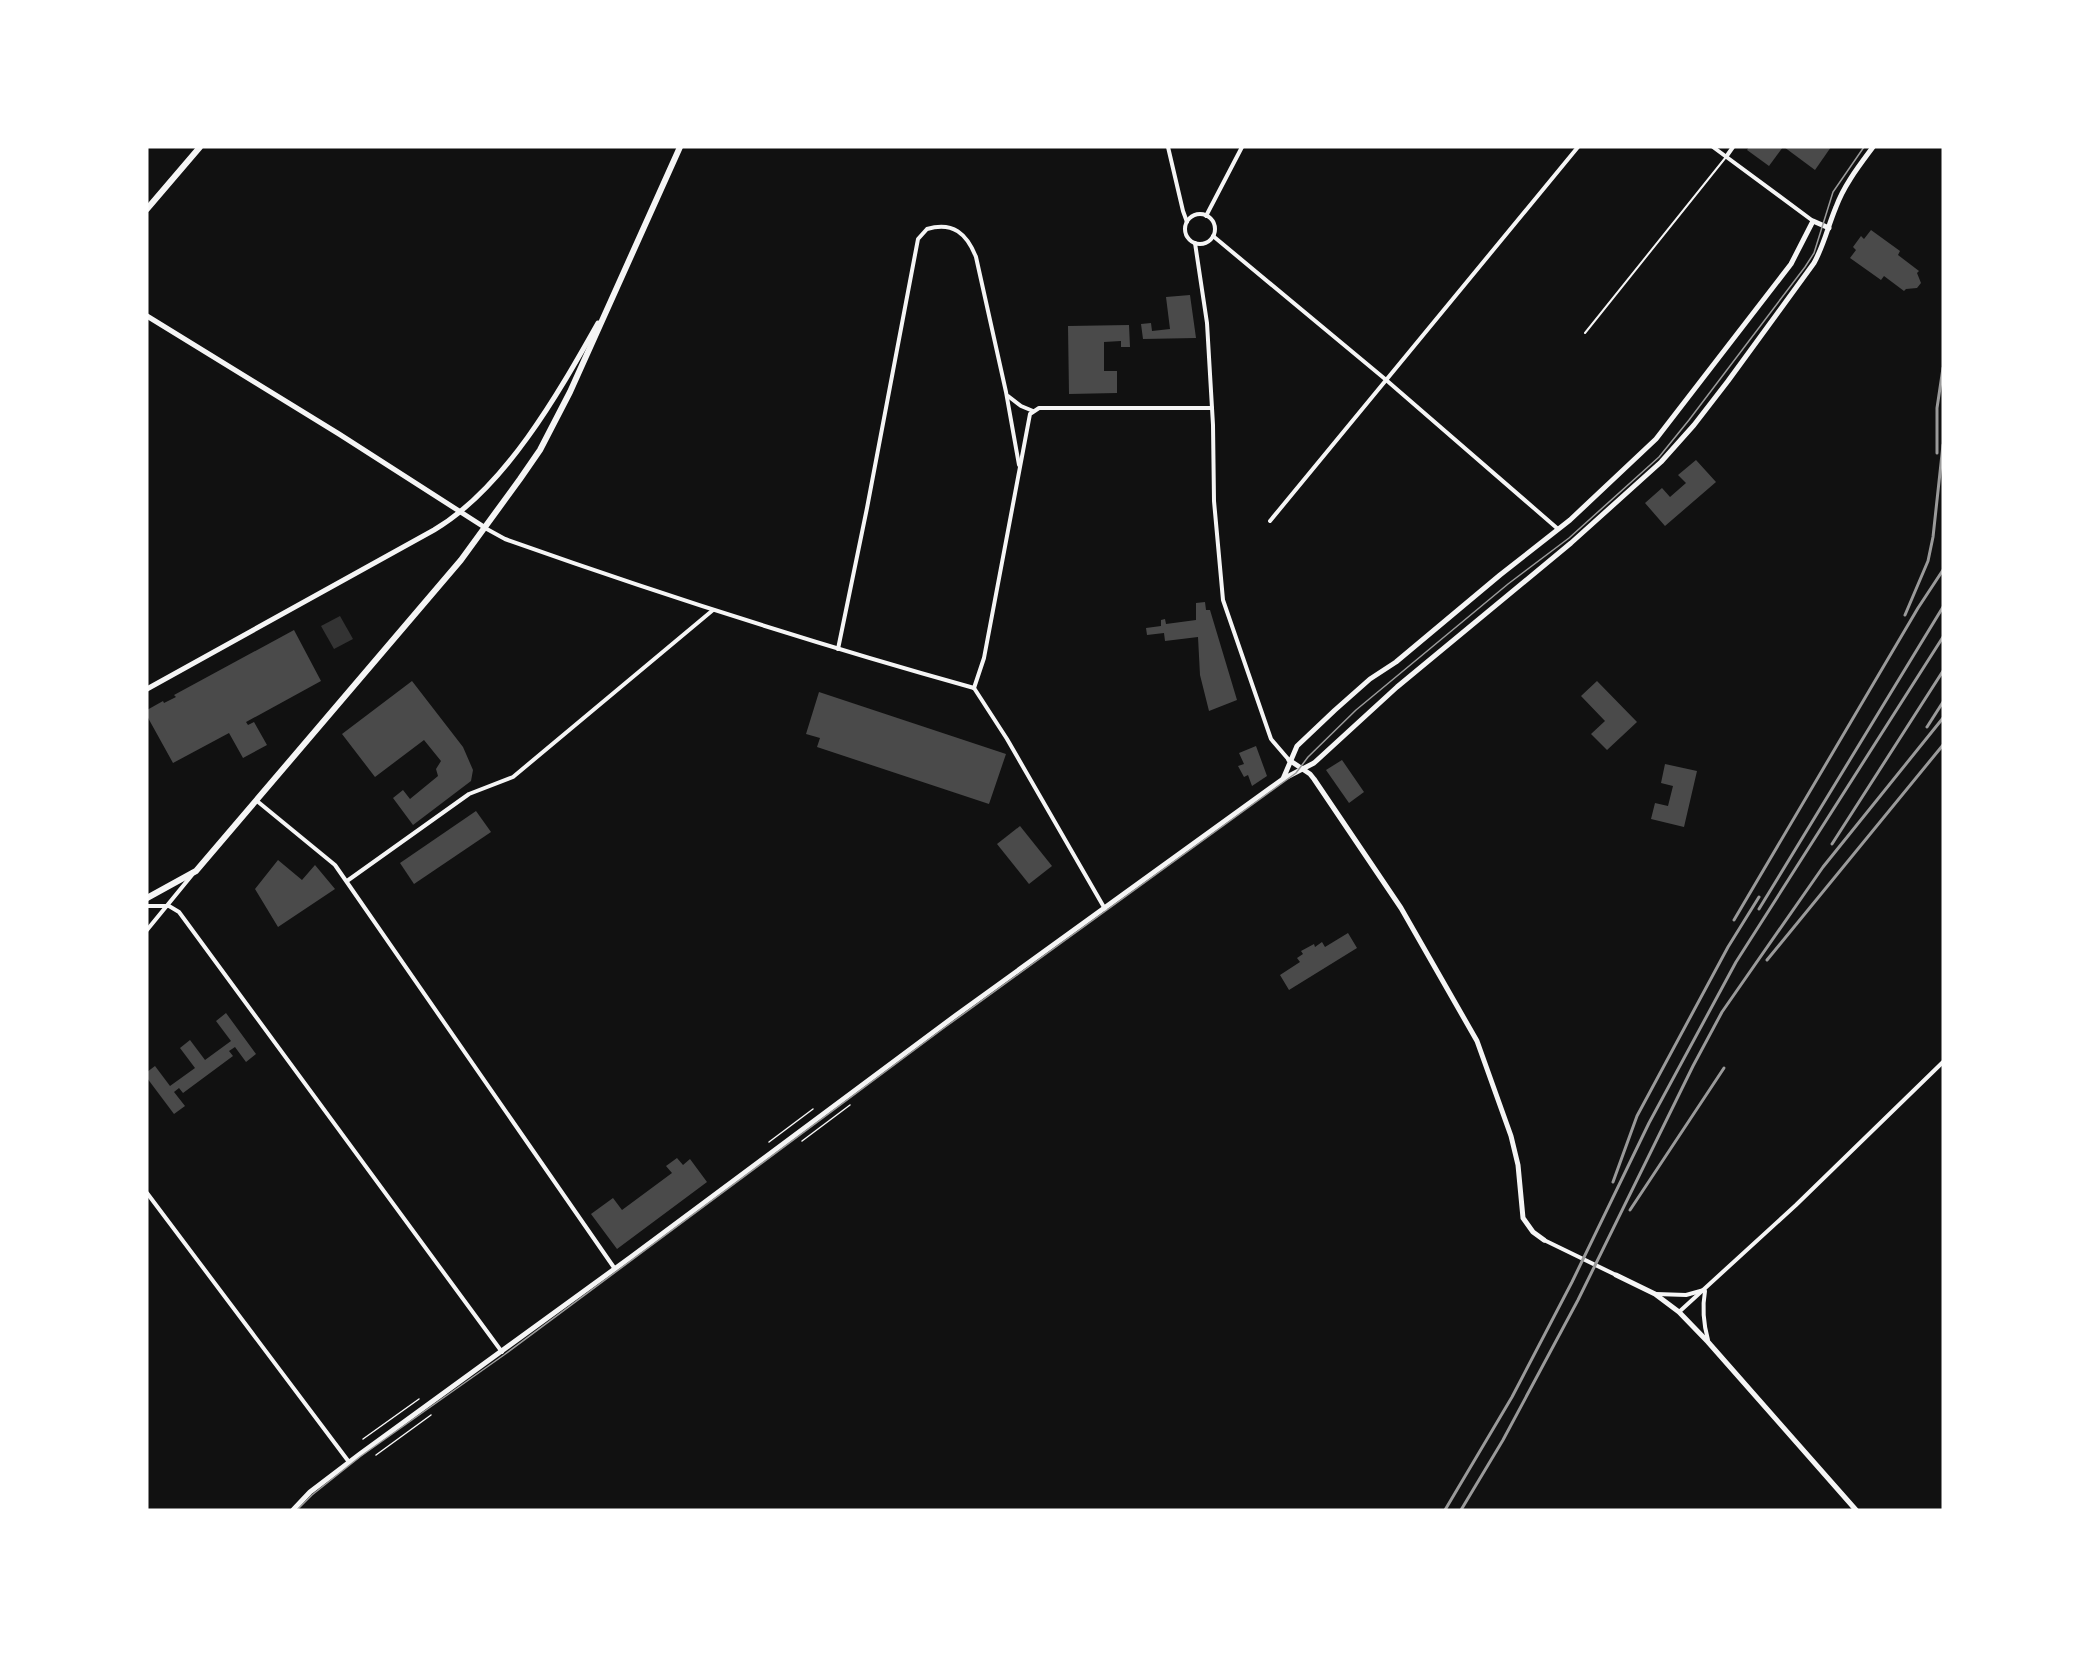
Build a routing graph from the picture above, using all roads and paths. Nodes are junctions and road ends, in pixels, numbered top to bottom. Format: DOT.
graph roads {
  1 [pos="200,147"];
  2 [pos="680,147"];
  3 [pos="1168,147"];
  4 [pos="1242,147"];
  5 [pos="1578,147"];
  6 [pos="1713,147"];
  7 [pos="1733,147"];
  8 [pos="1873,147"];
  9 [pos="1726,157"];
  10 [pos="147,209"];
  11 [pos="1206,216"];
  12 [pos="1813,221"];
  13 [pos="1187,222"];
  14 [pos="1829,228"];
  15 [pos="1213,236"];
  16 [pos="1195,243"];
  17 [pos="615,295"];
  18 [pos="147,316"];
  19 [pos="1585,333"];
  20 [pos="1384,379"];
  21 [pos="1006,392"];
  22 [pos="1212,408"];
  23 [pos="1033,411"];
  24 [pos="1019,465"];
  25 [pos="460,512"];
  26 [pos="1270,521"];
  27 [pos="484,527"];
  28 [pos="1558,529"];
  29 [pos="714,610"];
  30 [pos="838,649"];
  31 [pos="974,688"];
  32 [pos="147,689"];
  33 [pos="1289,760"];
  34 [pos="1304,770"];
  35 [pos="1283,779"];
  36 [pos="256,800"];
  37 [pos="196,871"];
  38 [pos="347,881"];
  39 [pos="147,898"];
  40 [pos="147,906"];
  41 [pos="169,906"];
  42 [pos="1105,909"];
  43 [pos="147,920"];
  44 [pos="147,930"];
  45 [pos="1943,1062"];
  46 [pos="850,1106"];
  47 [pos="813,1109"];
  48 [pos="802,1141"];
  49 [pos="769,1142"];
  50 [pos="147,1193"];
  51 [pos="1544,1240"];
  52 [pos="615,1269"];
  53 [pos="1616,1275"];
  54 [pos="1705,1290"];
  55 [pos="1655,1294"];
  56 [pos="1679,1312"];
  57 [pos="1708,1342"];
  58 [pos="502,1352"];
  59 [pos="419,1399"];
  60 [pos="431,1415"];
  61 [pos="363,1439"];
  62 [pos="376,1455"];
  63 [pos="349,1462"];
  64 [pos="293,1510"];
  65 [pos="1856,1510"];
  1 -- 10 [label="main road"];
  2 -- 17 [label="main road"];
  3 -- 13 [label="street"];
  4 -- 11 [label="street"];
  5 -- 20 [label="street"];
  6 -- 9 [label="street"];
  7 -- 9 [label="street"];
  8 -- 14 [label="main road"];
  9 -- 12 [label="street"];
  9 -- 19 [label="lane"];
  11 -- 13 [label="street"];
  11 -- 15 [label="street"];
  12 -- 14 [label="main road"];
  12 -- 28 [label="main road"];
  13 -- 16 [label="street"];
  14 -- 34 [label="main road"];
  15 -- 16 [label="street"];
  15 -- 20 [label="street"];
  16 -- 22 [label="street"];
  17 -- 25 [label="main road"];
  17 -- 27 [label="main road"];
  18 -- 25 [label="main road"];
  20 -- 26 [label="street"];
  20 -- 28 [label="street"];
  21 -- 23 [label="street"];
  21 -- 24 [label="street"];
  21 -- 30 [label="street"];
  22 -- 23 [label="street"];
  22 -- 33 [label="street"];
  23 -- 24 [label="street"];
  24 -- 31 [label="street"];
  25 -- 27 [label="main road"];
  25 -- 32 [label="main road"];
  27 -- 29 [label="street"];
  27 -- 36 [label="main road"];
  28 -- 33 [label="main road"];
  29 -- 30 [label="street"];
  29 -- 38 [label="street"];
  30 -- 31 [label="street"];
  31 -- 42 [label="street"];
  33 -- 34 [label="main road"];
  33 -- 35 [label="main road"];
  34 -- 35 [label="main road"];
  34 -- 51 [label="main road"];
  35 -- 42 [label="main road"];
  36 -- 37 [label="main road"];
  36 -- 38 [label="street"];
  37 -- 39 [label="main road"];
  37 -- 41 [label="street"];
  38 -- 52 [label="street"];
  40 -- 41 [label="street"];
  41 -- 44 [label="street"];
  41 -- 58 [label="street"];
  42 -- 52 [label="main road"];
  43 -- 44 [label="street"];
  45 -- 54 [label="street"];
  46 -- 48 [label="path"];
  47 -- 49 [label="path"];
  50 -- 63 [label="street"];
  51 -- 53 [label="street"];
  52 -- 58 [label="main road"];
  53 -- 55 [label="main road"];
  54 -- 55 [label="street"];
  54 -- 56 [label="street"];
  54 -- 57 [label="street"];
  55 -- 56 [label="main road"];
  56 -- 57 [label="main road"];
  57 -- 65 [label="main road"];
  58 -- 63 [label="main road"];
  59 -- 61 [label="path"];
  60 -- 62 [label="path"];
  63 -- 64 [label="main road"];
}
